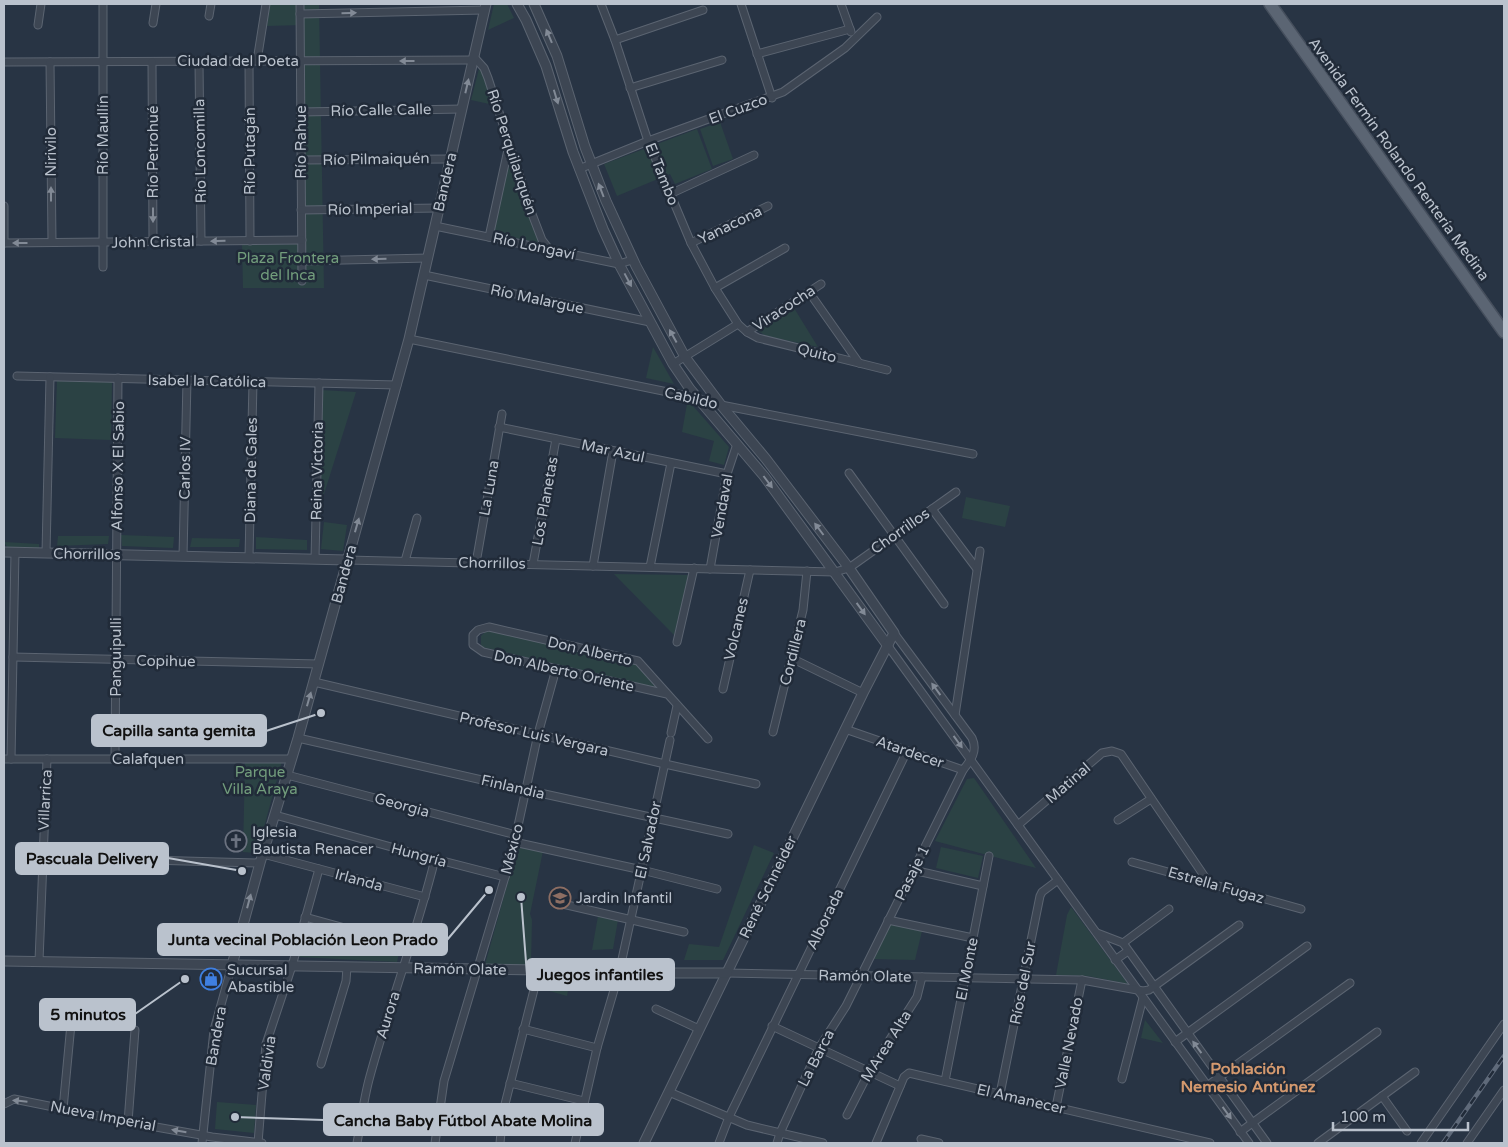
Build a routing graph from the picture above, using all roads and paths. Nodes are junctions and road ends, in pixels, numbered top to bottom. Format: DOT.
graph roads {
  1 [pos="41,4"];
  2 [pos="103,4"];
  3 [pos="156,4"];
  4 [pos="212,4"];
  5 [pos="266,4"];
  6 [pos="300,4"];
  7 [pos="517,4"];
  8 [pos="534,4"];
  9 [pos="601,4"];
  10 [pos="741,4"];
  11 [pos="841,4"];
  12 [pos="1270,4"];
  13 [pos="485,7"];
  14 [pos="703,10"];
  15 [pos="300,14"];
  16 [pos="210,16"];
  17 [pos="877,17"];
  18 [pos="153,23"];
  19 [pos="38,26"];
  20 [pos="850,29"];
  21 [pos="854,39"];
  22 [pos="615,40"];
  23 [pos="757,54"];
  24 [pos="473,58"];
  25 [pos="722,60"];
  26 [pos="253,61"];
  27 [pos="300,61"];
  28 [pos="4,62"];
  29 [pos="50,62"];
  30 [pos="103,62"];
  31 [pos="152,62"];
  32 [pos="199,62"];
  33 [pos="630,88"];
  34 [pos="772,98"];
  35 [pos="462,109"];
  36 [pos="301,112"];
  37 [pos="648,141"];
  38 [pos="509,145"];
  39 [pos="754,155"];
  40 [pos="450,159"];
  41 [pos="301,160"];
  42 [pos="591,164"];
  43 [pos="579,169"];
  44 [pos="670,194"];
  45 [pos="4,206"];
  46 [pos="768,206"];
  47 [pos="439,208"];
  48 [pos="301,210"];
  49 [pos="435,226"];
  50 [pos="489,237"];
  51 [pos="302,240"];
  52 [pos="201,241"];
  53 [pos="250,241"];
  54 [pos="52,242"];
  55 [pos="103,242"];
  56 [pos="153,242"];
  57 [pos="4,243"];
  58 [pos="692,244"];
  59 [pos="785,248"];
  60 [pos="549,249"];
  61 [pos="428,258"];
  62 [pos="302,260"];
  63 [pos="632,260"];
  64 [pos="619,264"];
  65 [pos="103,267"];
  66 [pos="424,275"];
  67 [pos="302,281"];
  68 [pos="821,284"];
  69 [pos="716,288"];
  70 [pos="809,292"];
  71 [pos="650,322"];
  72 [pos="738,324"];
  73 [pos="747,332"];
  74 [pos="1504,332"];
  75 [pos="409,339"];
  76 [pos="685,357"];
  77 [pos="859,363"];
  78 [pos="673,364"];
  79 [pos="887,370"];
  80 [pos="17,376"];
  81 [pos="50,377"];
  82 [pos="118,378"];
  83 [pos="187,380"];
  84 [pos="254,382"];
  85 [pos="319,383"];
  86 [pos="397,385"];
  87 [pos="697,398"];
  88 [pos="721,405"];
  89 [pos="502,414"];
  90 [pos="499,427"];
  91 [pos="556,439"];
  92 [pos="737,444"];
  93 [pos="613,451"];
  94 [pos="973,454"];
  95 [pos="671,463"];
  96 [pos="849,473"];
  97 [pos="727,474"];
  98 [pos="956,492"];
  99 [pos="932,509"];
  100 [pos="417,518"];
  101 [pos="894,535"];
  102 [pos="980,551"];
  103 [pos="4,552"];
  104 [pos="15,552"];
  105 [pos="46,553"];
  106 [pos="116,554"];
  107 [pos="183,556"];
  108 [pos="249,557"];
  109 [pos="315,559"];
  110 [pos="348,560"];
  111 [pos="405,561"];
  112 [pos="476,563"];
  113 [pos="533,564"];
  114 [pos="593,566"];
  115 [pos="650,567"];
  116 [pos="694,568"];
  117 [pos="848,568"];
  118 [pos="710,569"];
  119 [pos="977,569"];
  120 [pos="750,570"];
  121 [pos="807,571"];
  122 [pos="835,572"];
  123 [pos="944,604"];
  124 [pos="894,632"];
  125 [pos="473,635"];
  126 [pos="677,642"];
  127 [pos="888,646"];
  128 [pos="13,657"];
  129 [pos="791,658"];
  130 [pos="116,660"];
  131 [pos="318,664"];
  132 [pos="556,669"];
  133 [pos="314,682"];
  134 [pos="723,689"];
  135 [pos="863,693"];
  136 [pos="667,694"];
  137 [pos="677,706"];
  138 [pos="955,716"];
  139 [pos="845,729"];
  140 [pos="773,732"];
  141 [pos="538,734"];
  142 [pos="298,738"];
  143 [pos="708,739"];
  144 [pos="907,751"];
  145 [pos="7,759"];
  146 [pos="115,759"];
  147 [pos="46,760"];
  148 [pos="292,760"];
  149 [pos="971,760"];
  150 [pos="665,764"];
  151 [pos="963,770"];
  152 [pos="287,775"];
  153 [pos="756,784"];
  154 [pos="526,790"];
  155 [pos="1151,799"];
  156 [pos="275,816"];
  157 [pos="653,818"];
  158 [pos="1118,820"];
  159 [pos="1018,825"];
  160 [pos="728,834"];
  161 [pos="515,838"];
  162 [pos="989,856"];
  163 [pos="42,857"];
  164 [pos="262,858"];
  165 [pos="435,859"];
  166 [pos="1132,862"];
  167 [pos="319,869"];
  168 [pos="642,870"];
  169 [pos="913,870"];
  170 [pos="505,877"];
  171 [pos="1058,880"];
  172 [pos="1209,883"];
  173 [pos="983,886"];
  174 [pos="717,889"];
  175 [pos="425,898"];
  176 [pos="554,902"];
  177 [pos="1301,909"];
  178 [pos="1169,910"];
  179 [pos="306,917"];
  180 [pos="631,920"];
  181 [pos="888,920"];
  182 [pos="1240,925"];
  183 [pos="684,932"];
  184 [pos="1096,933"];
  185 [pos="973,938"];
  186 [pos="1123,943"];
  187 [pos="410,946"];
  188 [pos="1308,946"];
  189 [pos="1128,951"];
  190 [pos="1115,960"];
  191 [pos="4,961"];
  192 [pos="39,961"];
  193 [pos="232,965"];
  194 [pos="292,966"];
  195 [pos="347,967"];
  196 [pos="402,968"];
  197 [pos="478,969"];
  198 [pos="539,970"];
  199 [pos="620,973"];
  200 [pos="727,973"];
  201 [pos="798,974"];
  202 [pos="861,976"];
  203 [pos="922,977"];
  204 [pos="966,977"];
  205 [pos="1024,979"];
  206 [pos="1082,980"];
  207 [pos="1350,983"];
  208 [pos="1154,986"];
  209 [pos="1137,989"];
  210 [pos="1143,998"];
  211 [pos="656,1008"];
  212 [pos="71,1024"];
  213 [pos="1504,1024"];
  214 [pos="772,1026"];
  215 [pos="524,1029"];
  216 [pos="700,1029"];
  217 [pos="135,1030"];
  218 [pos="1377,1032"];
  219 [pos="1187,1033"];
  220 [pos="1175,1042"];
  221 [pos="597,1048"];
  222 [pos="819,1048"];
  223 [pos="322,1064"];
  224 [pos="868,1072"];
  225 [pos="1415,1072"];
  226 [pos="1219,1077"];
  227 [pos="1122,1079"];
  228 [pos="946,1081"];
  229 [pos="510,1084"];
  230 [pos="900,1086"];
  231 [pos="1207,1086"];
  232 [pos="1504,1090"];
  233 [pos="669,1092"];
  234 [pos="1000,1094"];
  235 [pos="1382,1096"];
  236 [pos="584,1102"];
  237 [pos="4,1104"];
  238 [pos="1056,1107"];
  239 [pos="63,1108"];
  240 [pos="847,1115"];
  241 [pos="729,1117"];
  242 [pos="128,1122"];
  243 [pos="1252,1123"];
  244 [pos="1407,1130"];
  245 [pos="780,1132"];
  246 [pos="1240,1132"];
  247 [pos="202,1135"];
  248 [pos="920,1139"];
  249 [pos="202,1143"];
  250 [pos="259,1143"];
  251 [pos="357,1143"];
  252 [pos="435,1143"];
  253 [pos="500,1143"];
  254 [pos="575,1143"];
  255 [pos="644,1143"];
  256 [pos="719,1143"];
  257 [pos="777,1143"];
  258 [pos="823,1143"];
  259 [pos="876,1143"];
  260 [pos="940,1143"];
  261 [pos="1210,1143"];
  262 [pos="1249,1143"];
  263 [pos="1267,1143"];
  264 [pos="1318,1143"];
  265 [pos="1421,1143"];
  266 [pos="1466,1143"];
  1 -- 19 [label="street"];
  2 -- 30 [label="street, Río Maullín"];
  3 -- 18 [label="street"];
  4 -- 16 [label="street"];
  5 -- 26 [label="street, Río Putagán"];
  6 -- 15 [label="street, Río Rahue"];
  7 -- 43 [label="street, one-way"];
  42 -- 8 [label="street, one-way"];
  9 -- 22 [label="street, El Tambo"];
  10 -- 23 [label="street"];
  11 -- 20 [label="street"];
  12 -- 74 [label="main road, Avenida Fermín Rolando Rentería Medina"];
  15 -- 13 [label="street, one-way"];
  13 -- 24 [label="street, Bandera"];
  14 -- 22 [label="street"];
  15 -- 27 [label="street, Río Rahue"];
  17 -- 21 [label="street, El Cuzco"];
  20 -- 21 [label="street"];
  20 -- 23 [label="street"];
  21 -- 34 [label="street, El Cuzco"];
  22 -- 33 [label="street, El Tambo"];
  23 -- 34 [label="street"];
  24 -- 27 [label="street, Ciudad del Poeta, one-way"];
  35 -- 24 [label="street, Bandera, one-way"];
  24 -- 38 [label="street, Río Perquilauquén"];
  25 -- 33 [label="street"];
  26 -- 27 [label="street, Ciudad del Poeta"];
  26 -- 32 [label="street, Ciudad del Poeta"];
  26 -- 53 [label="street, Río Putagán"];
  27 -- 36 [label="street, Río Rahue"];
  28 -- 29 [label="street, Ciudad del Poeta"];
  29 -- 30 [label="street, Ciudad del Poeta"];
  54 -- 29 [label="street, Nirivilo, one-way"];
  30 -- 31 [label="street, Ciudad del Poeta"];
  30 -- 55 [label="street, Río Maullín"];
  31 -- 32 [label="street, Ciudad del Poeta"];
  31 -- 56 [label="street, Río Petrohué, one-way"];
  32 -- 52 [label="street, Río Loncomilla"];
  33 -- 37 [label="street, El Tambo"];
  34 -- 37 [label="street, El Cuzco"];
  35 -- 36 [label="street, Río Calle Calle"];
  35 -- 40 [label="street, Bandera"];
  36 -- 41 [label="street, Río Rahue"];
  37 -- 42 [label="street, El Cuzco"];
  37 -- 44 [label="street, El Tambo"];
  38 -- 50 [label="street"];
  38 -- 60 [label="street, Río Perquilauquén"];
  39 -- 44 [label="street"];
  40 -- 41 [label="street, Río Pilmaiquén"];
  40 -- 47 [label="street, Bandera"];
  41 -- 48 [label="street, Río Rahue"];
  42 -- 43 [label="street, El Cuzco"];
  63 -- 42 [label="street, one-way"];
  43 -- 64 [label="street"];
  44 -- 58 [label="street, El Tambo"];
  45 -- 57 [label="street"];
  46 -- 58 [label="street, Yanacona"];
  47 -- 48 [label="street, Río Imperial"];
  47 -- 49 [label="street, Bandera"];
  48 -- 51 [label="street, Río Rahue"];
  49 -- 50 [label="street, Río Longaví"];
  49 -- 61 [label="street, Bandera"];
  50 -- 60 [label="street, Río Longaví"];
  51 -- 53 [label="street, John Cristal"];
  51 -- 62 [label="street, Río Rahue"];
  53 -- 52 [label="street, John Cristal, one-way"];
  52 -- 56 [label="street, John Cristal"];
  54 -- 55 [label="street, John Cristal"];
  54 -- 57 [label="street, John Cristal, one-way"];
  55 -- 56 [label="street, John Cristal"];
  55 -- 65 [label="street, Río Maullín"];
  58 -- 69 [label="street, El Tambo"];
  59 -- 69 [label="street"];
  60 -- 64 [label="street, Río Longaví"];
  61 -- 62 [label="street, one-way"];
  61 -- 66 [label="street, Bandera"];
  62 -- 67 [label="street, Río Rahue"];
  63 -- 64 [label="street, Río Longaví"];
  76 -- 63 [label="street, one-way"];
  64 -- 71 [label="street, one-way"];
  66 -- 71 [label="street, Río Malargue"];
  66 -- 75 [label="street, Bandera"];
  68 -- 70 [label="street, Viracocha"];
  69 -- 72 [label="street, El Tambo"];
  70 -- 73 [label="street, Viracocha"];
  70 -- 77 [label="street"];
  71 -- 78 [label="street"];
  72 -- 73 [label="street, El Tambo"];
  72 -- 76 [label="street, Viracocha"];
  73 -- 77 [label="street, Quito"];
  75 -- 86 [label="street, Bandera"];
  75 -- 87 [label="street, Cabildo"];
  76 -- 78 [label="street, Viracocha"];
  76 -- 88 [label="street"];
  77 -- 79 [label="street, Quito"];
  78 -- 87 [label="street"];
  80 -- 81 [label="street, Isabel la Católica"];
  81 -- 82 [label="street, Isabel la Católica"];
  81 -- 105 [label="street"];
  82 -- 83 [label="street, Isabel la Católica"];
  82 -- 106 [label="street, Alfonso X El Sabio"];
  83 -- 84 [label="street, Isabel la Católica"];
  83 -- 107 [label="street, Carlos IV"];
  84 -- 85 [label="street, Isabel la Católica"];
  84 -- 108 [label="street, Diana de Gales"];
  85 -- 86 [label="street, Isabel la Católica"];
  85 -- 109 [label="street, Reina Victoria"];
  110 -- 86 [label="street, Bandera, one-way"];
  87 -- 88 [label="street, Cabildo"];
  87 -- 92 [label="street"];
  88 -- 94 [label="street, Cabildo"];
  117 -- 88 [label="street, one-way"];
  89 -- 90 [label="street, La Luna"];
  90 -- 91 [label="street, Mar Azul"];
  90 -- 112 [label="street, La Luna"];
  91 -- 93 [label="street, Mar Azul"];
  91 -- 113 [label="street, Los Planetas"];
  92 -- 97 [label="street, Vendaval"];
  92 -- 122 [label="street, one-way"];
  93 -- 95 [label="street, Mar Azul"];
  93 -- 114 [label="street"];
  95 -- 97 [label="street, Mar Azul"];
  95 -- 115 [label="street"];
  96 -- 101 [label="street"];
  97 -- 118 [label="street, Vendaval"];
  98 -- 99 [label="street, Chorrillos"];
  99 -- 101 [label="street, Chorrillos"];
  99 -- 119 [label="street"];
  100 -- 111 [label="street"];
  101 -- 117 [label="street, Chorrillos"];
  101 -- 123 [label="street"];
  102 -- 119 [label="street"];
  103 -- 104 [label="street, Chorrillos"];
  104 -- 105 [label="street, Chorrillos"];
  104 -- 128 [label="street"];
  105 -- 106 [label="street, Chorrillos"];
  106 -- 107 [label="street, Chorrillos"];
  106 -- 130 [label="street, Panguipulli"];
  107 -- 108 [label="street, Chorrillos"];
  108 -- 109 [label="street, Chorrillos"];
  109 -- 110 [label="street, Chorrillos"];
  110 -- 111 [label="street, Chorrillos"];
  110 -- 131 [label="street, Bandera"];
  111 -- 112 [label="street, Chorrillos"];
  112 -- 113 [label="street, Chorrillos"];
  113 -- 114 [label="street, Chorrillos"];
  114 -- 115 [label="street, Chorrillos"];
  115 -- 116 [label="street, Chorrillos"];
  116 -- 118 [label="street, Chorrillos"];
  116 -- 126 [label="street"];
  117 -- 122 [label="street, Chorrillos"];
  117 -- 124 [label="street"];
  118 -- 120 [label="street, Chorrillos"];
  119 -- 138 [label="street"];
  120 -- 121 [label="street, Chorrillos"];
  120 -- 134 [label="street, Volcanes"];
  121 -- 122 [label="street, Chorrillos"];
  121 -- 129 [label="street, Cordillera"];
  122 -- 127 [label="street, one-way"];
  124 -- 127 [label="street, René Schneider"];
  138 -- 124 [label="street, one-way"];
  125 -- 132 [label="street, Don Alberto Oriente"];
  125 -- 136 [label="street, Don Alberto"];
  127 -- 135 [label="street, René Schneider"];
  127 -- 149 [label="street, one-way"];
  128 -- 130 [label="street, Copihue"];
  128 -- 145 [label="street"];
  129 -- 135 [label="street"];
  129 -- 140 [label="street, Cordillera"];
  130 -- 131 [label="street, Copihue"];
  130 -- 146 [label="street, Panguipulli"];
  131 -- 133 [label="street, Bandera"];
  132 -- 136 [label="street, Don Alberto Oriente"];
  132 -- 141 [label="street, México"];
  133 -- 141 [label="street, Profesor Luis Vergara"];
  142 -- 133 [label="street, Bandera, one-way"];
  135 -- 139 [label="street, René Schneider"];
  136 -- 137 [label="street, Don Alberto"];
  137 -- 143 [label="street, Don Alberto"];
  137 -- 150 [label="street, El Salvador"];
  138 -- 149 [label="street"];
  139 -- 144 [label="street, Atardecer"];
  139 -- 200 [label="street, René Schneider"];
  141 -- 150 [label="street, Profesor Luis Vergara"];
  141 -- 154 [label="street, México"];
  142 -- 148 [label="street, Bandera"];
  142 -- 154 [label="street, Finlandia"];
  144 -- 151 [label="street, Atardecer"];
  144 -- 201 [label="street, Alborada"];
  145 -- 147 [label="street, Calafquen"];
  146 -- 147 [label="street, Calafquen"];
  146 -- 148 [label="street, Calafquen"];
  147 -- 163 [label="street, Villarrica"];
  148 -- 152 [label="street, Bandera"];
  149 -- 151 [label="street, Atardecer"];
  149 -- 159 [label="street"];
  150 -- 153 [label="street, Profesor Luis Vergara"];
  150 -- 157 [label="street, El Salvador"];
  151 -- 169 [label="street, Pasaje 1"];
  152 -- 156 [label="street, Bandera"];
  152 -- 161 [label="street, Georgia"];
  154 -- 157 [label="street, Finlandia"];
  154 -- 161 [label="street, México"];
  155 -- 158 [label="street"];
  155 -- 159 [label="street, Matinal"];
  155 -- 172 [label="street"];
  156 -- 164 [label="street, Bandera"];
  156 -- 165 [label="street, Hungría"];
  157 -- 160 [label="street, Finlandia"];
  157 -- 168 [label="street, El Salvador"];
  159 -- 171 [label="street"];
  161 -- 168 [label="street, Georgia"];
  161 -- 170 [label="street, México"];
  162 -- 173 [label="street, El Monte"];
  163 -- 164 [label="street, Irlanda"];
  163 -- 192 [label="street, Villarrica"];
  164 -- 167 [label="street, Irlanda"];
  193 -- 164 [label="street, Bandera, one-way"];
  165 -- 170 [label="street, Hungría"];
  165 -- 175 [label="street, Aurora"];
  166 -- 172 [label="street, Estrella Fugaz"];
  167 -- 175 [label="street, Irlanda"];
  167 -- 179 [label="street, Valdivia"];
  168 -- 174 [label="street, Georgia"];
  168 -- 180 [label="street, El Salvador"];
  169 -- 173 [label="street"];
  169 -- 181 [label="street, Pasaje 1"];
  170 -- 197 [label="street, México"];
  171 -- 184 [label="street"];
  171 -- 205 [label="street, Ríos del Sur"];
  172 -- 177 [label="street, Estrella Fugaz"];
  173 -- 185 [label="street, El Monte"];
  175 -- 187 [label="street, Aurora"];
  176 -- 180 [label="street"];
  178 -- 186 [label="street"];
  179 -- 187 [label="street"];
  179 -- 194 [label="street, Valdivia"];
  180 -- 183 [label="street"];
  180 -- 199 [label="street, El Salvador"];
  181 -- 185 [label="street"];
  181 -- 202 [label="street, Pasaje 1"];
  182 -- 208 [label="street"];
  184 -- 186 [label="street"];
  184 -- 190 [label="street"];
  185 -- 204 [label="street, El Monte"];
  186 -- 189 [label="street"];
  187 -- 196 [label="street, Aurora"];
  188 -- 219 [label="street"];
  189 -- 190 [label="street"];
  189 -- 208 [label="street"];
  190 -- 209 [label="street"];
  191 -- 192 [label="street, Ramón Olate"];
  192 -- 193 [label="street, Ramón Olate"];
  193 -- 194 [label="street, Ramón Olate"];
  193 -- 247 [label="street, Bandera"];
  194 -- 195 [label="street, Ramón Olate"];
  194 -- 250 [label="street, Valdivia"];
  195 -- 196 [label="street, Ramón Olate"];
  195 -- 223 [label="street"];
  196 -- 197 [label="street, Ramón Olate"];
  196 -- 251 [label="street, Aurora"];
  197 -- 198 [label="street, Ramón Olate"];
  197 -- 252 [label="street, México"];
  198 -- 199 [label="street, Ramón Olate"];
  198 -- 215 [label="street"];
  199 -- 200 [label="street, Ramón Olate"];
  199 -- 221 [label="street, El Salvador"];
  200 -- 201 [label="street, Ramón Olate"];
  200 -- 216 [label="street, René Schneider"];
  201 -- 202 [label="street, Ramón Olate"];
  201 -- 214 [label="street, Alborada"];
  202 -- 203 [label="street, Ramón Olate"];
  202 -- 222 [label="street, La Barca"];
  203 -- 204 [label="street, Ramón Olate"];
  203 -- 224 [label="street, MArea Alta"];
  204 -- 205 [label="street, Ramón Olate"];
  204 -- 228 [label="street, El Monte"];
  205 -- 206 [label="street, Ramón Olate"];
  205 -- 234 [label="street, Ríos del Sur"];
  206 -- 209 [label="street, Ramón Olate"];
  206 -- 238 [label="street, Valle Nevado"];
  207 -- 226 [label="street"];
  208 -- 209 [label="street, Ramón Olate"];
  208 -- 219 [label="street"];
  209 -- 210 [label="street"];
  210 -- 220 [label="street"];
  210 -- 227 [label="street"];
  211 -- 216 [label="street"];
  212 -- 239 [label="street"];
  213 -- 265 [label="street"];
  214 -- 222 [label="street"];
  214 -- 241 [label="street, Alborada"];
  215 -- 221 [label="street"];
  215 -- 229 [label="street"];
  216 -- 233 [label="street, René Schneider"];
  217 -- 242 [label="street"];
  218 -- 243 [label="street"];
  219 -- 220 [label="street"];
  226 -- 219 [label="street, one-way"];
  220 -- 231 [label="street"];
  221 -- 236 [label="street, El Salvador"];
  222 -- 224 [label="street"];
  222 -- 245 [label="street, La Barca"];
  224 -- 230 [label="street"];
  224 -- 240 [label="street, MArea Alta"];
  225 -- 235 [label="street"];
  226 -- 231 [label="street"];
  226 -- 243 [label="street"];
  228 -- 230 [label="street, El Amanecer"];
  228 -- 234 [label="street, El Amanecer"];
  229 -- 236 [label="street"];
  229 -- 253 [label="street"];
  230 -- 259 [label="street"];
  231 -- 246 [label="street, one-way"];
  232 -- 266 [label="street"];
  233 -- 241 [label="street"];
  233 -- 255 [label="street, René Schneider"];
  234 -- 238 [label="street, El Amanecer"];
  235 -- 244 [label="street"];
  235 -- 264 [label="street"];
  236 -- 254 [label="street, El Salvador"];
  239 -- 237 [label="street, Nueva Imperial, one-way"];
  238 -- 261 [label="street, El Amanecer"];
  239 -- 242 [label="street, Nueva Imperial"];
  241 -- 245 [label="street"];
  241 -- 256 [label="street, Alborada"];
  247 -- 242 [label="street, Nueva Imperial, one-way"];
  243 -- 246 [label="street"];
  243 -- 263 [label="street"];
  245 -- 257 [label="street, La Barca"];
  245 -- 258 [label="street"];
  246 -- 262 [label="street"];
  247 -- 249 [label="street, Bandera"];
  247 -- 250 [label="street, Nueva Imperial"];
  248 -- 260 [label="street"];
}
